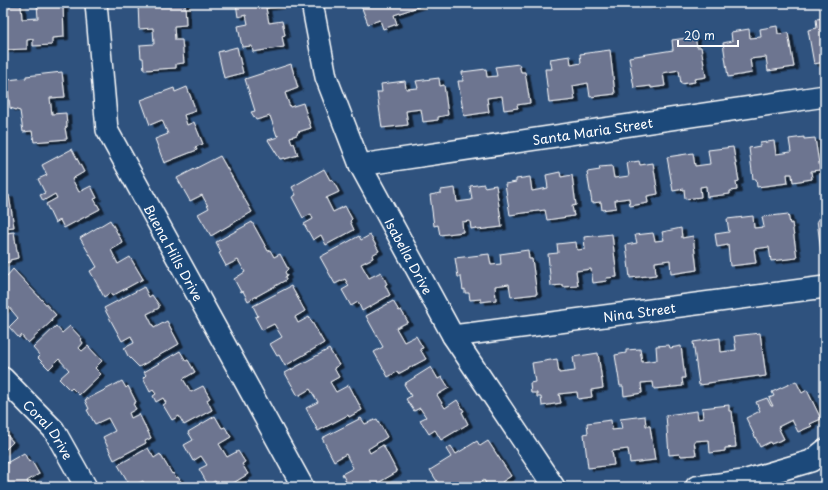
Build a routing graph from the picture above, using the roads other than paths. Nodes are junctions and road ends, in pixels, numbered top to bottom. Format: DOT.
graph roads {
  1 [pos="96,3"];
  2 [pos="312,3"];
  3 [pos="825,96"];
  4 [pos="360,165"];
  5 [pos="825,287"];
  6 [pos="453,336"];
  7 [pos="3,378"];
  8 [pos="825,450"];
  9 [pos="86,487"];
  10 [pos="303,487"];
  11 [pos="554,487"];
  12 [pos="696,487"];
  1 -- 10 [label="street, Buena Hills Drive"];
  2 -- 4 [label="street, Isabella Drive"];
  3 -- 4 [label="street, Santa Maria Street"];
  4 -- 6 [label="street, Isabella Drive"];
  5 -- 6 [label="street, Nina Street"];
  6 -- 11 [label="street, Isabella Drive"];
  7 -- 9 [label="street, Coral Drive"];
  8 -- 12 [label="street"];
}
